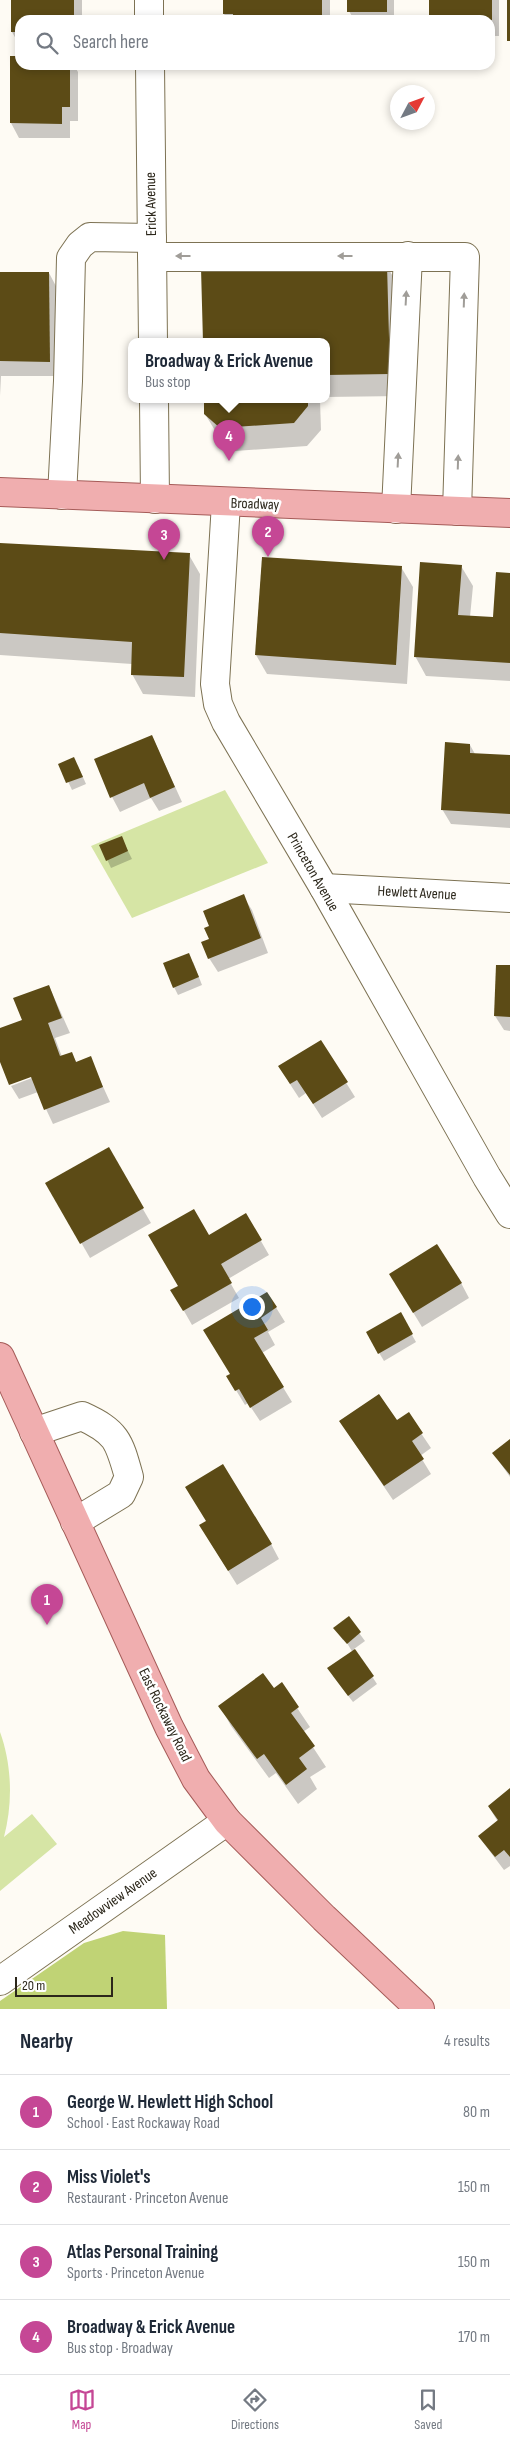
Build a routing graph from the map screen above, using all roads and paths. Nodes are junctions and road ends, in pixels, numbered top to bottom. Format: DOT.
graph roads {
  1 [pos="149,0"];
  2 [pos="149,15"];
  3 [pos="150,70"];
  4 [pos="152,247"];
  5 [pos="408,256"];
  6 [pos="153,338"];
  7 [pos="154,403"];
  8 [pos="0,492"];
  9 [pos="62,495"];
  10 [pos="155,499"];
  11 [pos="226,503"];
  12 [pos="396,509"];
  13 [pos="457,511"];
  14 [pos="510,513"];
  15 [pos="324,888"];
  16 [pos="510,898"];
  17 [pos="510,1214"];
  18 [pos="0,1358"];
  19 [pos="34,1432"];
  20 [pos="75,1522"];
  21 [pos="227,1821"];
  22 [pos="0,1981"];
  23 [pos="420,2009"];
  1 -- 2 [label="street"];
  3 -- 4 [label="street, Erick Avenue"];
  5 -- 4 [label="street, one-way"];
  4 -- 6 [label="street, Erick Avenue"];
  4 -- 9 [label="street"];
  12 -- 5 [label="street, one-way"];
  13 -- 5 [label="street, one-way"];
  7 -- 10 [label="street"];
  8 -- 9 [label="main road, Broadway"];
  9 -- 10 [label="main road, Broadway"];
  10 -- 11 [label="main road, Broadway"];
  11 -- 12 [label="main road, Broadway"];
  11 -- 15 [label="street, Princeton Avenue"];
  12 -- 13 [label="main road, Broadway"];
  13 -- 14 [label="main road, Broadway"];
  15 -- 16 [label="street, Hewlett Avenue"];
  15 -- 17 [label="street, Princeton Avenue"];
  18 -- 19 [label="main road, East Rockaway Road"];
  19 -- 20 [label="main road, East Rockaway Road"];
  19 -- 20 [label="street"];
  20 -- 21 [label="main road, East Rockaway Road"];
  21 -- 22 [label="street, Meadowview Avenue"];
  21 -- 23 [label="main road, East Rockaway Road"];
}
